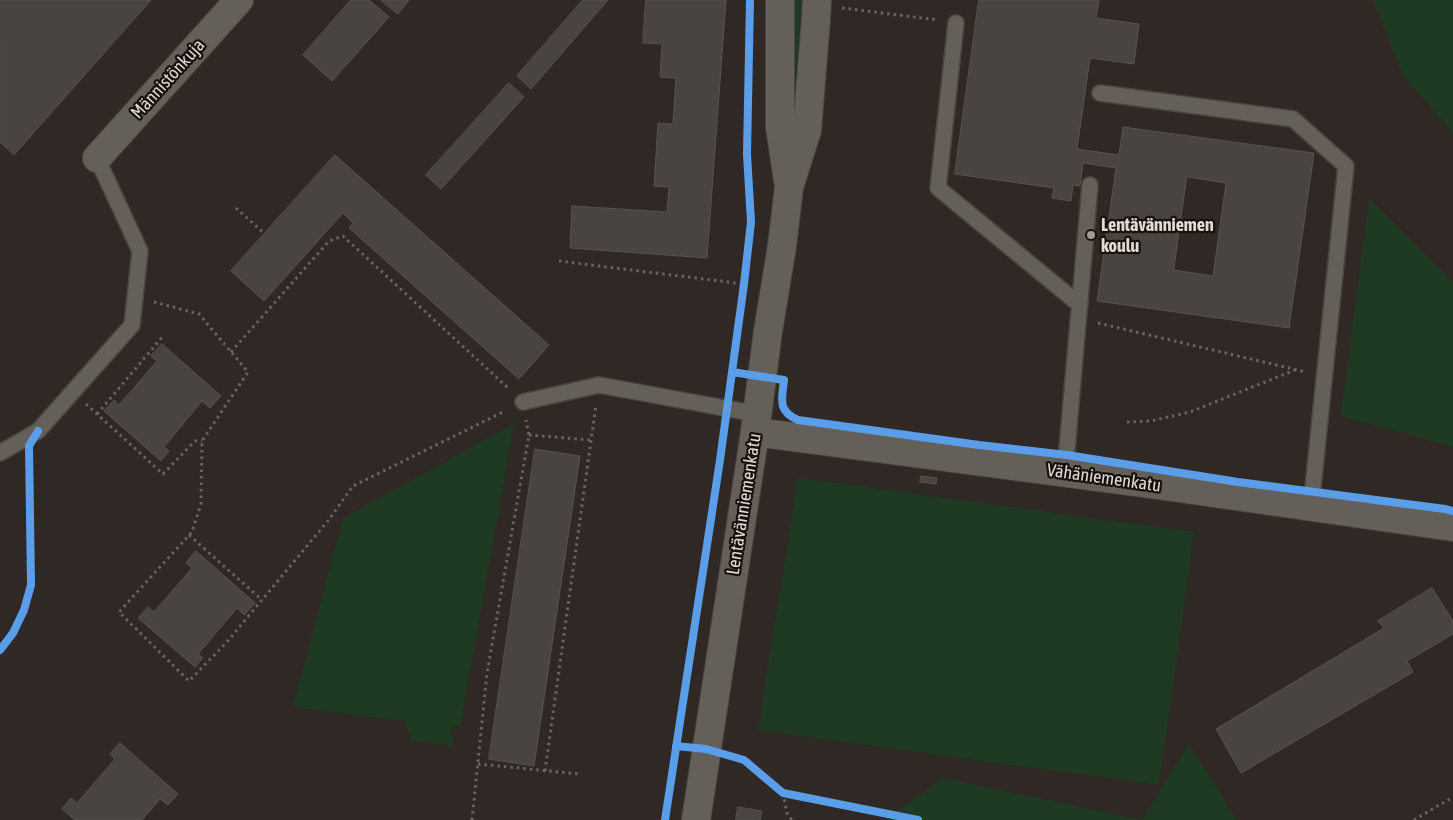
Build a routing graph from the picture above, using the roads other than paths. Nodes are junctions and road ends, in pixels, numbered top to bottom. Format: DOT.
graph roads {
  1 [pos="239,0"];
  2 [pos="780,0"];
  3 [pos="829,4"];
  4 [pos="956,22"];
  5 [pos="1100,93"];
  6 [pos="97,158"];
  7 [pos="1090,186"];
  8 [pos="789,187"];
  9 [pos="1080,305"];
  10 [pos="523,402"];
  11 [pos="756,423"];
  12 [pos="0,453"];
  13 [pos="1066,472"];
  14 [pos="1311,507"];
  15 [pos="1453,527"];
  16 [pos="696,820"];
  1 -- 6 [label="street, Männistönkuja"];
  2 -- 8 [label="street, Lentävänniemenkatu"];
  3 -- 8 [label="street, Lentävänniemenkatu"];
  4 -- 9 [label="lane"];
  5 -- 14 [label="lane"];
  6 -- 12 [label="lane"];
  7 -- 9 [label="lane"];
  8 -- 11 [label="street, Lentävänniemenkatu"];
  9 -- 13 [label="lane"];
  10 -- 11 [label="lane"];
  11 -- 13 [label="street, Vähäniemenkatu"];
  11 -- 16 [label="street, Lentävänniemenkatu"];
  13 -- 14 [label="street, Vähäniemenkatu"];
  14 -- 15 [label="street, Vähäniemenkatu"];
}
